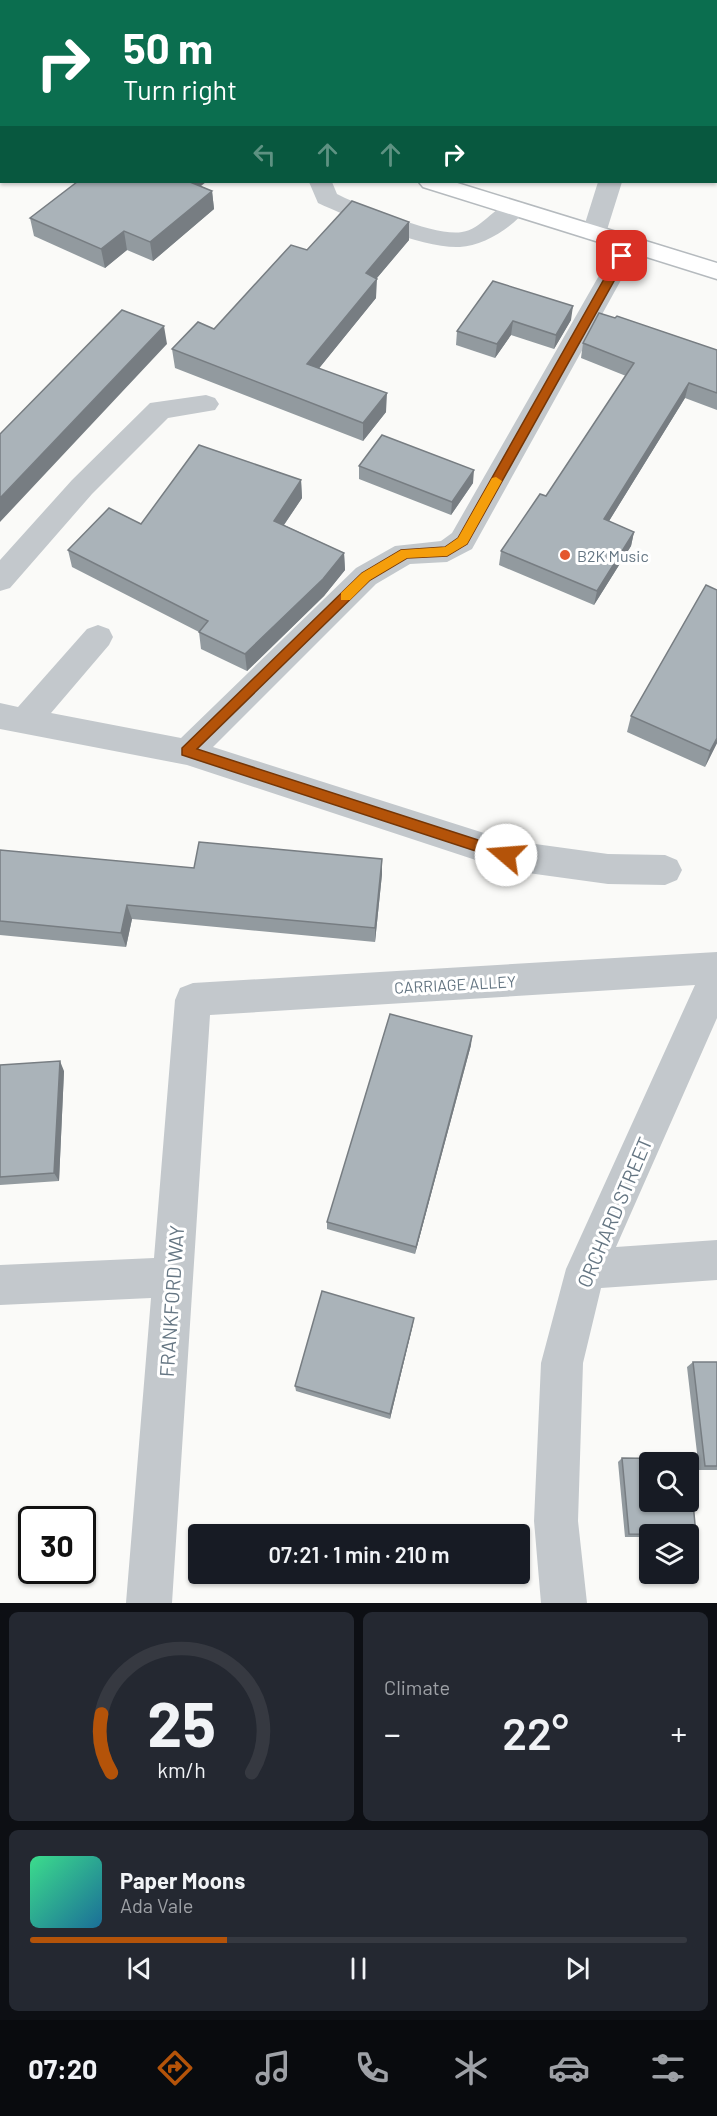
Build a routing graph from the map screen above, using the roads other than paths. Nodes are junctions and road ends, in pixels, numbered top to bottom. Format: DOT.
graph roads {
  1 [pos="321,183"];
  2 [pos="434,183"];
  3 [pos="610,183"];
  4 [pos="514,208"];
  5 [pos="594,233"];
  6 [pos="629,244"];
  7 [pos="717,271"];
  8 [pos="206,404"];
  9 [pos="0,580"];
  10 [pos="98,637"];
  11 [pos="12,718"];
  12 [pos="187,752"];
  13 [pos="665,870"];
  14 [pos="717,968"];
  15 [pos="717,977"];
  16 [pos="193,1000"];
  17 [pos="717,1260"];
  18 [pos="586,1269"];
  19 [pos="173,1276"];
  20 [pos="0,1285"];
  21 [pos="149,1603"];
  22 [pos="564,1603"];
  1 -- 4 [label="street"];
  2 -- 4 [label="main road"];
  3 -- 5 [label="street"];
  4 -- 5 [label="main road"];
  5 -- 6 [label="main road"];
  6 -- 7 [label="main road"];
  6 -- 12 [label="street"];
  8 -- 9 [label="street"];
  10 -- 11 [label="street"];
  11 -- 12 [label="street"];
  12 -- 13 [label="street"];
  14 -- 16 [label="street, CARRIAGE ALLEY"];
  15 -- 18 [label="street, ORCHARD STREET"];
  16 -- 19 [label="street, FRANKFORD WAY"];
  17 -- 18 [label="street"];
  18 -- 22 [label="street, ORCHARD STREET"];
  19 -- 20 [label="street"];
  19 -- 21 [label="street, FRANKFORD WAY"];
}
